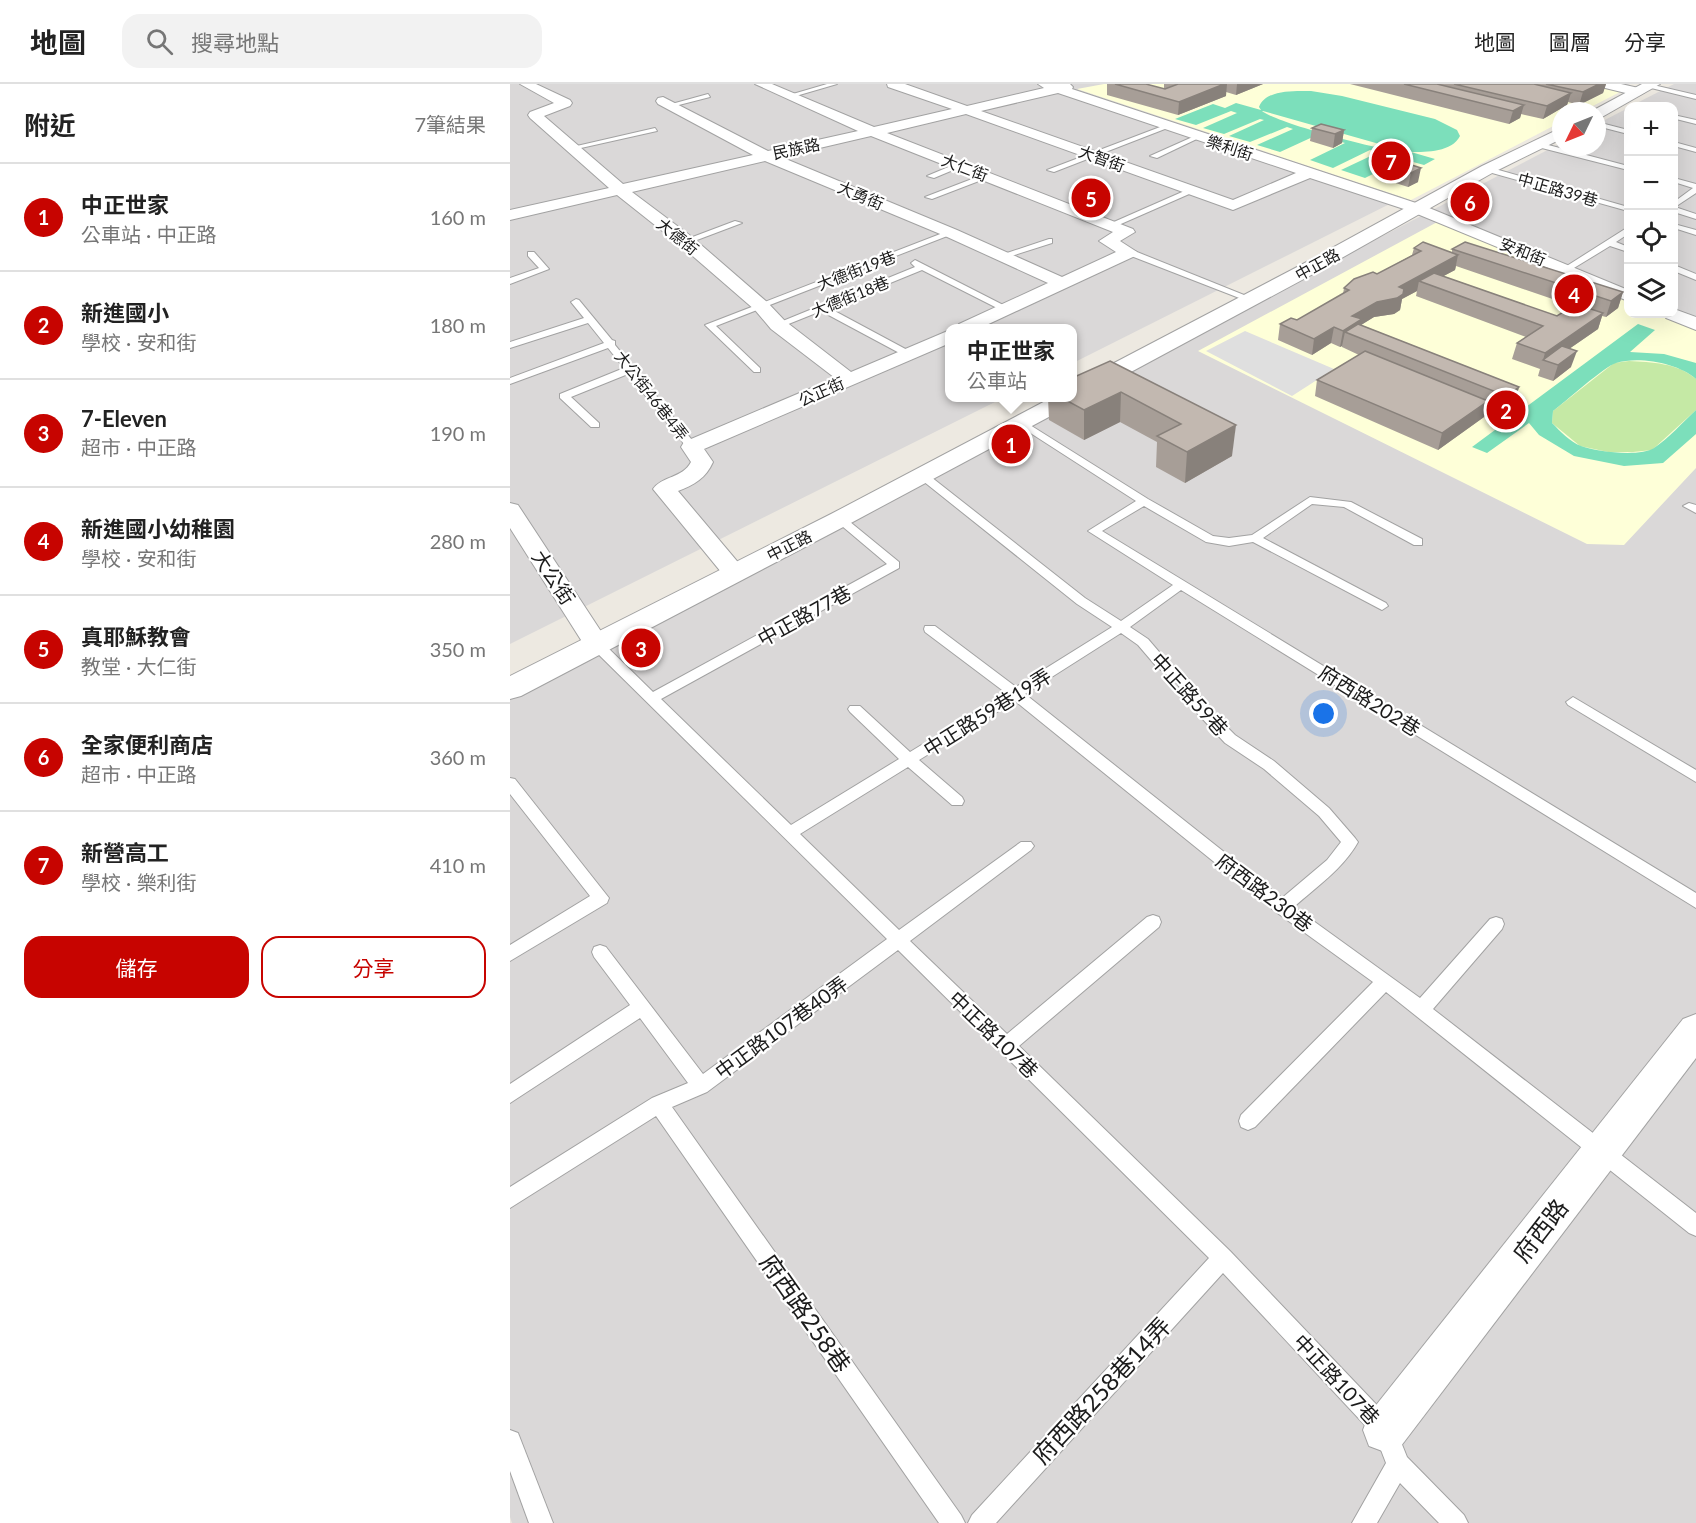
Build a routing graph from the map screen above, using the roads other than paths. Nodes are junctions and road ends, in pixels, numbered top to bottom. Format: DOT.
graph roads {
  1 [pos="525,84"];
  2 [pos="761,84"];
  3 [pos="834,84"];
  4 [pos="893,84"];
  5 [pos="1082,84"];
  6 [pos="1606,84"];
  7 [pos="1051,86"];
  8 [pos="510,87"];
  9 [pos="1647,87"];
  10 [pos="708,96"];
  11 [pos="789,96"];
  12 [pos="1696,97"];
  13 [pos="667,103"];
  14 [pos="1606,109"];
  15 [pos="965,111"];
  16 [pos="1678,118"];
  17 [pos="1696,122"];
  18 [pos="1167,126"];
  19 [pos="1606,126"];
  20 [pos="655,130"];
  21 [pos="1624,131"];
  22 [pos="873,132"];
  23 [pos="1199,136"];
  24 [pos="1552,137"];
  25 [pos="1537,144"];
  26 [pos="1678,145"];
  27 [pos="572,148"];
  28 [pos="1696,150"];
  29 [pos="1094,154"];
  30 [pos="764,155"];
  31 [pos="1154,156"];
  32 [pos="961,165"];
  33 [pos="1624,167"];
  34 [pos="1488,169"];
  35 [pos="1051,171"];
  36 [pos="1309,173"];
  37 [pos="931,176"];
  38 [pos="988,176"];
  39 [pos="1678,181"];
  40 [pos="1696,187"];
  41 [pos="619,189"];
  42 [pos="1191,190"];
  43 [pos="928,197"];
  44 [pos="1678,203"];
  45 [pos="1416,208"];
  46 [pos="1624,208"];
  47 [pos="1678,209"];
  48 [pos="510,215"];
  49 [pos="1696,217"];
  50 [pos="738,223"];
  51 [pos="1111,225"];
  52 [pos="1678,226"];
  53 [pos="951,233"];
  54 [pos="1696,233"];
  55 [pos="1624,234"];
  56 [pos="686,241"];
  57 [pos="1049,241"];
  58 [pos="1611,243"];
  59 [pos="1624,248"];
  60 [pos="1128,252"];
  61 [pos="901,253"];
  62 [pos="531,254"];
  63 [pos="1002,256"];
  64 [pos="922,267"];
  65 [pos="1566,269"];
  66 [pos="1678,270"];
  67 [pos="1696,277"];
  68 [pos="510,281"];
  69 [pos="1062,283"];
  70 [pos="1624,294"];
  71 [pos="1250,299"];
  72 [pos="576,302"];
  73 [pos="761,306"];
  74 [pos="821,307"];
  75 [pos="1006,309"];
  76 [pos="1678,316"];
  77 [pos="590,319"];
  78 [pos="974,324"];
  79 [pos="1696,324"];
  80 [pos="778,325"];
  81 [pos="945,338"];
  82 [pos="612,344"];
  83 [pos="510,345"];
  84 [pos="908,354"];
  85 [pos="631,369"];
  86 [pos="757,370"];
  87 [pos="848,379"];
  88 [pos="510,381"];
  89 [pos="1077,390"];
  90 [pos="1057,402"];
  91 [pos="1022,423"];
  92 [pos="595,425"];
  93 [pos="692,447"];
  94 [pos="922,475"];
  95 [pos="1144,501"];
  96 [pos="510,510"];
  97 [pos="840,519"];
  98 [pos="1255,538"];
  99 [pos="1418,542"];
  100 [pos="735,573"];
  101 [pos="1182,584"];
  102 [pos="1382,606"];
  103 [pos="1120,627"];
  104 [pos="930,629"];
  105 [pos="597,645"];
  106 [pos="510,689"];
  107 [pos="1016,694"];
  108 [pos="651,699"];
  109 [pos="1574,702"];
  110 [pos="855,709"];
  111 [pos="909,760"];
  112 [pos="1696,777"];
  113 [pos="510,783"];
  114 [pos="957,801"];
  115 [pos="788,834"];
  116 [pos="1026,846"];
  117 [pos="1696,901"];
  118 [pos="1282,907"];
  119 [pos="1153,922"];
  120 [pos="1496,924"];
  121 [pos="898,941"];
  122 [pos="600,952"];
  123 [pos="510,954"];
  124 [pos="1385,981"];
  125 [pos="642,1007"];
  126 [pos="1421,1010"];
  127 [pos="1696,1030"];
  128 [pos="1006,1046"];
  129 [pos="701,1086"];
  130 [pos="510,1094"];
  131 [pos="659,1104"];
  132 [pos="1248,1121"];
  133 [pos="1601,1152"];
  134 [pos="510,1198"];
  135 [pos="1696,1226"];
  136 [pos="1223,1258"];
  137 [pos="510,1441"];
  138 [pos="1391,1447"];
  139 [pos="541,1523"];
  140 [pos="953,1523"];
  141 [pos="980,1523"];
  142 [pos="1364,1523"];
  143 [pos="1456,1523"];
  1 -- 8 [label="street"];
  1 -- 27 [label="street, 大德街"];
  2 -- 11 [label="street, 大仁街"];
  3 -- 11 [label="lane"];
  4 -- 15 [label="street, 大智街"];
  5 -- 7 [label="street, 民族路"];
  6 -- 9 [label="street"];
  7 -- 15 [label="street, 民族路"];
  7 -- 18 [label="street, 樂利街"];
  9 -- 12 [label="lane"];
  9 -- 14 [label="street"];
  10 -- 13 [label="lane"];
  11 -- 22 [label="street, 大仁街"];
  13 -- 30 [label="street, 大勇街"];
  15 -- 22 [label="street, 民族路"];
  15 -- 29 [label="street, 大智街"];
  16 -- 17 [label="lane"];
  18 -- 23 [label="street, 樂利街"];
  18 -- 29 [label="lane"];
  19 -- 21 [label="lane"];
  20 -- 27 [label="lane"];
  22 -- 30 [label="street, 民族路"];
  22 -- 32 [label="street, 大仁街"];
  23 -- 31 [label="lane"];
  23 -- 36 [label="street, 樂利街"];
  24 -- 25 [label="street, 中正路"];
  25 -- 33 [label="lane"];
  25 -- 34 [label="street, 中正路"];
  26 -- 28 [label="lane"];
  27 -- 41 [label="street, 大德街"];
  29 -- 35 [label="lane"];
  29 -- 42 [label="street, 大智街"];
  30 -- 41 [label="street, 民族路"];
  30 -- 53 [label="street, 大勇街"];
  32 -- 37 [label="lane"];
  32 -- 38 [label="street, 大仁街"];
  34 -- 45 [label="street, 中正路"];
  34 -- 46 [label="lane, 中正路39巷"];
  36 -- 42 [label="street, 大智街"];
  36 -- 45 [label="street, 樂利街"];
  38 -- 43 [label="lane"];
  38 -- 51 [label="street, 大仁街"];
  39 -- 40 [label="lane"];
  40 -- 44 [label="lane"];
  41 -- 48 [label="street, 民族路"];
  41 -- 56 [label="street, 大德街"];
  42 -- 51 [label="lane"];
  45 -- 65 [label="street, 安和街"];
  45 -- 71 [label="street, 中正路"];
  47 -- 49 [label="lane"];
  50 -- 56 [label="lane"];
  51 -- 60 [label="street"];
  52 -- 54 [label="lane"];
  53 -- 61 [label="lane, 大德街19巷"];
  53 -- 63 [label="street, 大勇街"];
  55 -- 58 [label="lane"];
  56 -- 73 [label="street, 大德街"];
  57 -- 63 [label="lane"];
  58 -- 59 [label="lane"];
  58 -- 65 [label="lane"];
  60 -- 69 [label="street"];
  60 -- 71 [label="lane"];
  61 -- 64 [label="lane"];
  61 -- 73 [label="lane, 大德街19巷"];
  62 -- 68 [label="lane"];
  63 -- 69 [label="street, 大勇街"];
  64 -- 74 [label="lane, 大德街18巷"];
  64 -- 75 [label="lane"];
  65 -- 70 [label="street, 安和街"];
  66 -- 67 [label="lane"];
  69 -- 75 [label="street"];
  71 -- 89 [label="street, 中正路"];
  72 -- 77 [label="lane, 大公街46巷4弄"];
  73 -- 80 [label="street, 大德街"];
  73 -- 86 [label="lane, 大德街19巷"];
  74 -- 80 [label="lane, 大德街18巷"];
  74 -- 84 [label="lane"];
  75 -- 78 [label="street"];
  76 -- 79 [label="street"];
  77 -- 82 [label="lane, 大公街46巷4弄"];
  77 -- 83 [label="lane"];
  80 -- 87 [label="street, 大德街"];
  81 -- 84 [label="street, 公正街"];
  82 -- 85 [label="lane, 大公街46巷4弄"];
  82 -- 88 [label="lane"];
  84 -- 87 [label="street, 公正街"];
  85 -- 92 [label="lane"];
  85 -- 93 [label="lane, 大公街46巷4弄"];
  87 -- 93 [label="street, 公正街"];
  90 -- 91 [label="street, 中正路"];
  91 -- 94 [label="street, 中正路"];
  91 -- 95 [label="lane"];
  93 -- 100 [label="street"];
  94 -- 97 [label="street, 中正路"];
  94 -- 103 [label="lane, 中正路59巷"];
  95 -- 98 [label="lane"];
  95 -- 101 [label="lane, 府西路202巷"];
  96 -- 105 [label="street, 大公街"];
  97 -- 100 [label="street, 中正路"];
  97 -- 108 [label="lane, 中正路77巷"];
  98 -- 99 [label="lane"];
  98 -- 102 [label="lane"];
  100 -- 105 [label="street, 中正路"];
  101 -- 103 [label="lane, 中正路59巷19弄"];
  101 -- 117 [label="lane, 府西路202巷"];
  103 -- 107 [label="lane, 中正路59巷19弄"];
  103 -- 118 [label="lane, 中正路59巷"];
  104 -- 107 [label="lane, 府西路230巷"];
  105 -- 106 [label="street, 中正路"];
  105 -- 108 [label="lane, 中正路107巷"];
  107 -- 111 [label="lane, 中正路59巷19弄"];
  107 -- 118 [label="lane, 府西路230巷"];
  108 -- 115 [label="lane, 中正路107巷"];
  109 -- 112 [label="lane"];
  110 -- 111 [label="lane"];
  111 -- 114 [label="lane"];
  111 -- 115 [label="lane, 中正路59巷19弄"];
  113 -- 123 [label="lane"];
  115 -- 121 [label="lane, 中正路107巷"];
  116 -- 121 [label="lane, 中正路107巷40弄"];
  118 -- 124 [label="lane, 府西路230巷"];
  119 -- 128 [label="lane"];
  120 -- 126 [label="lane"];
  121 -- 128 [label="lane, 中正路107巷"];
  121 -- 129 [label="lane, 中正路107巷40弄"];
  122 -- 125 [label="lane"];
  124 -- 126 [label="lane, 府西路230巷"];
  124 -- 132 [label="lane"];
  125 -- 129 [label="lane"];
  125 -- 130 [label="lane"];
  126 -- 133 [label="lane, 府西路230巷"];
  127 -- 133 [label="street, 府西路"];
  128 -- 136 [label="lane, 中正路107巷"];
  129 -- 131 [label="lane, 中正路107巷40弄"];
  131 -- 134 [label="lane, 中正路107巷40弄"];
  131 -- 140 [label="lane, 府西路258巷"];
  133 -- 135 [label="lane, 府西路230巷"];
  133 -- 138 [label="street, 府西路"];
  136 -- 138 [label="lane, 中正路107巷"];
  136 -- 141 [label="lane, 府西路258巷14弄"];
  137 -- 139 [label="lane"];
  138 -- 142 [label="lane"];
  138 -- 143 [label="lane, 中正路107巷"];
}
